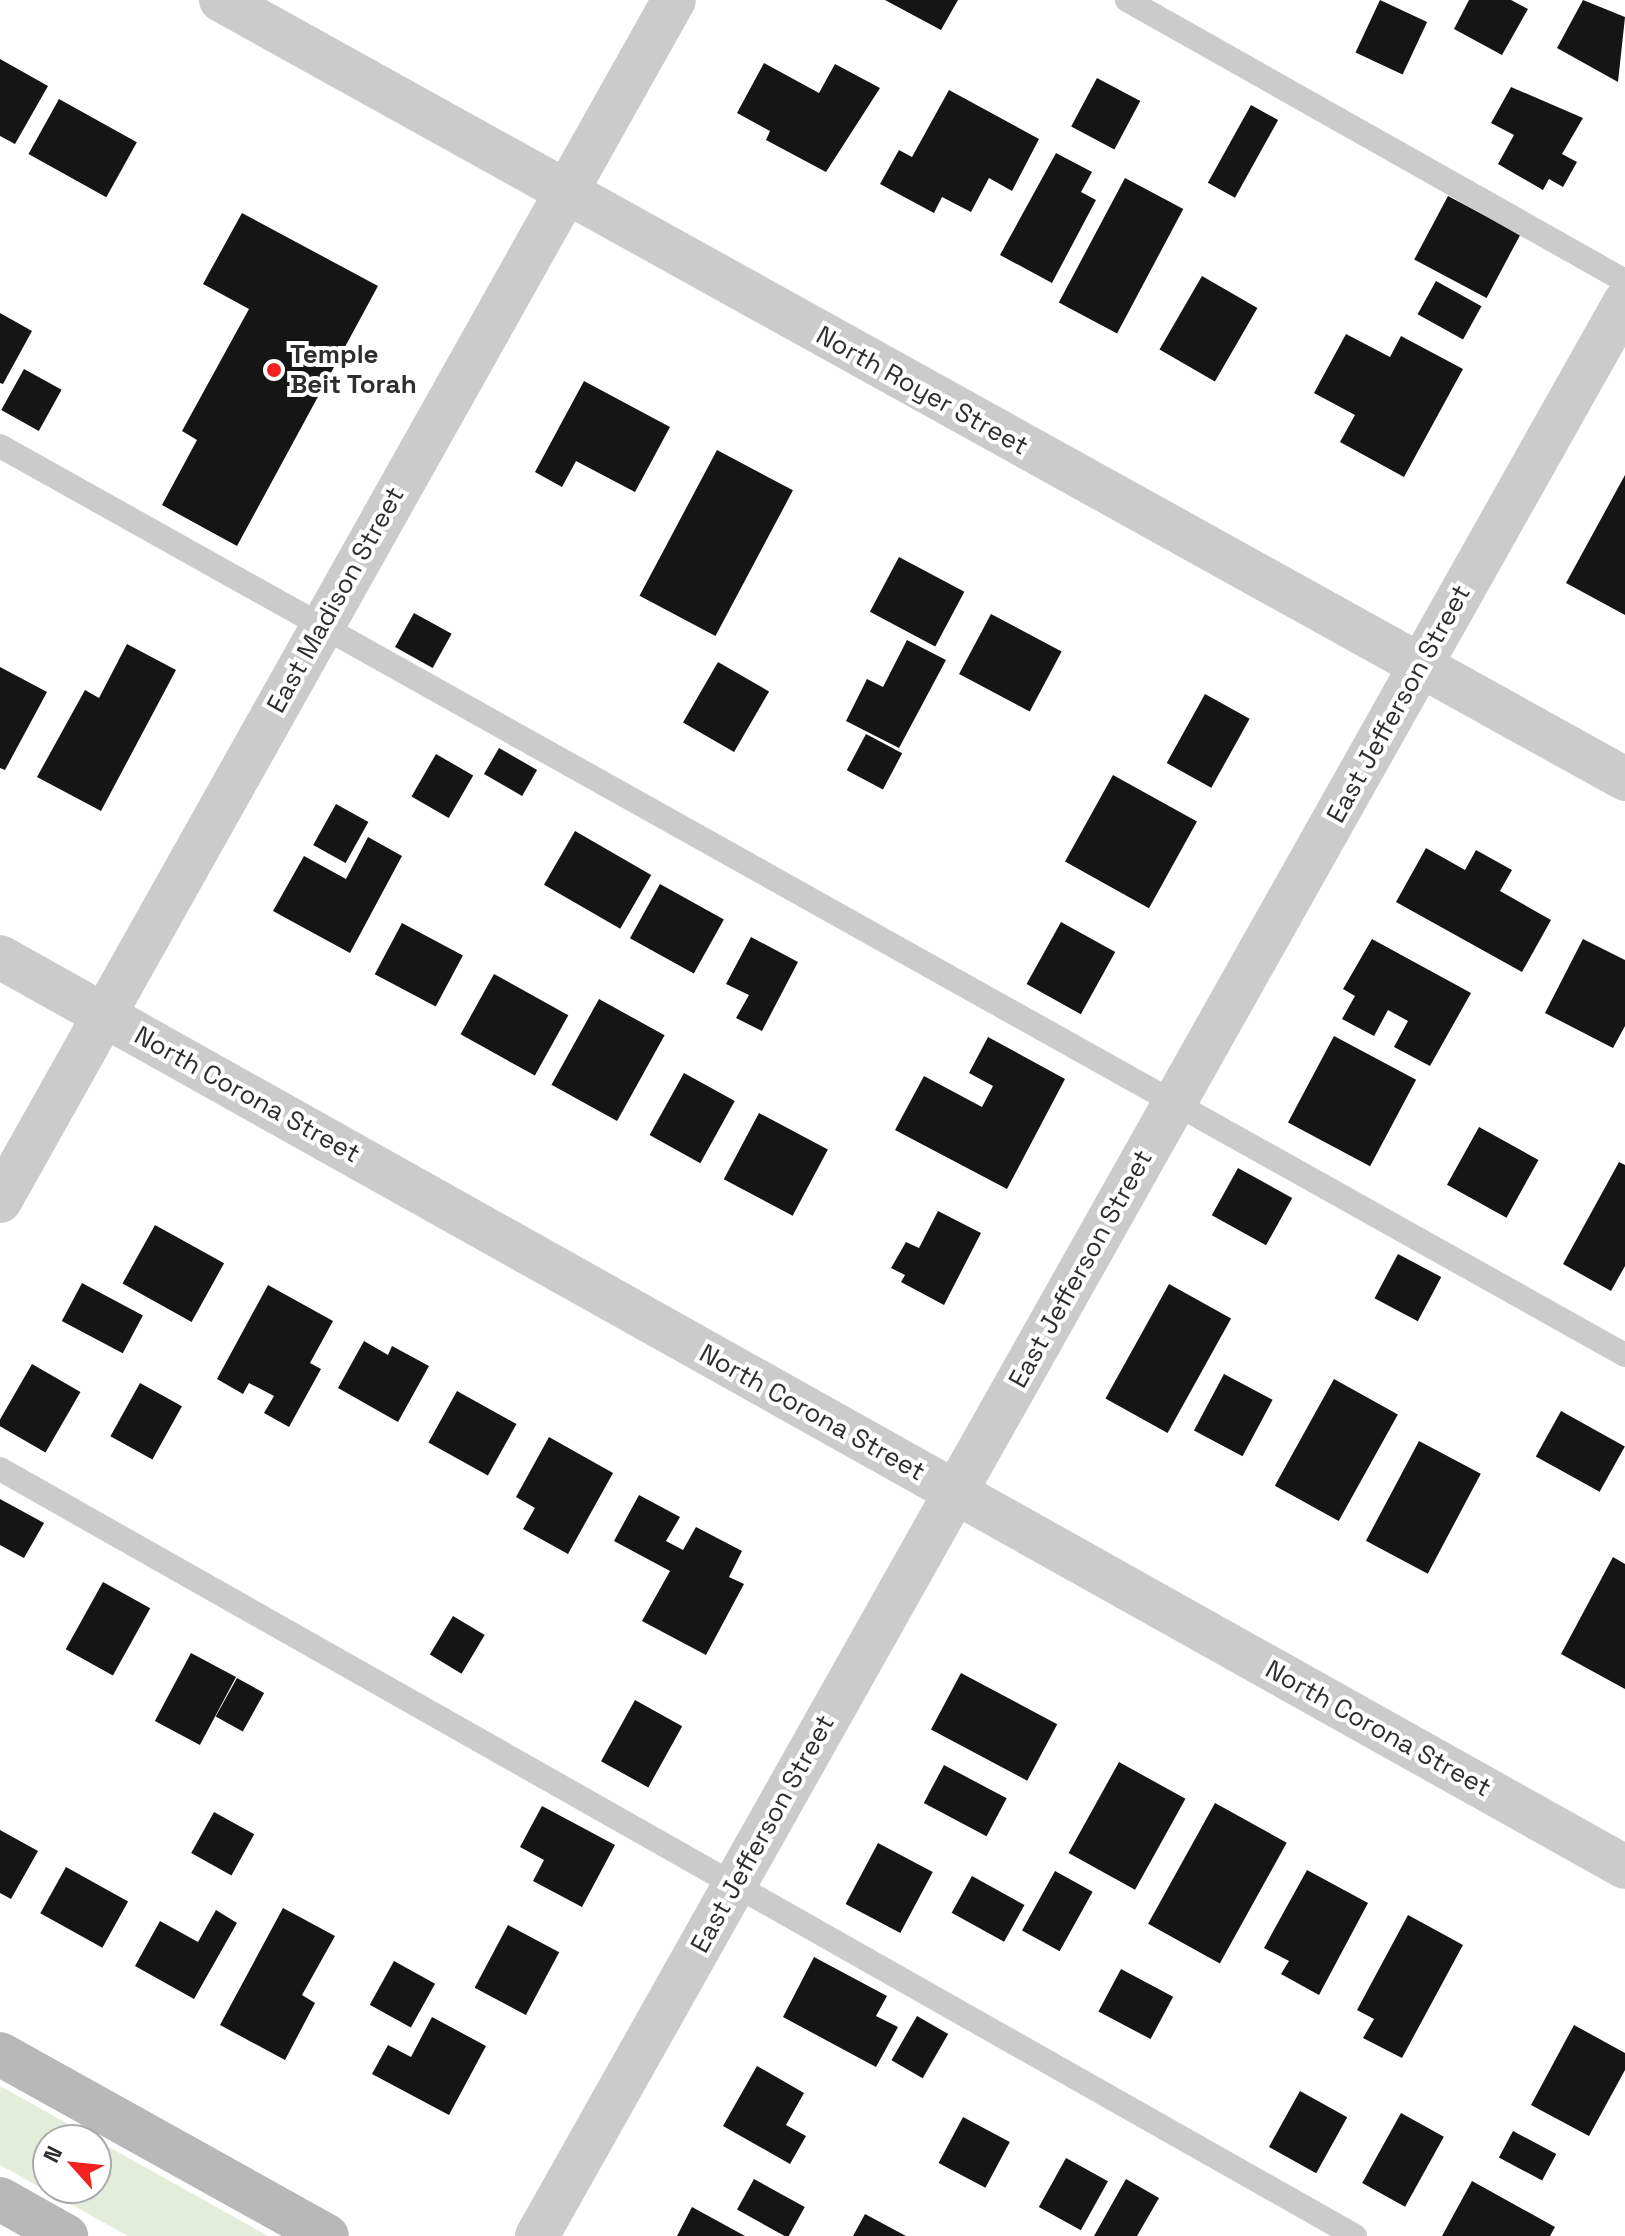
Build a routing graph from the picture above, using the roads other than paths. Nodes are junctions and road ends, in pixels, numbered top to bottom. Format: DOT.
graph roads {
  1 [pos="221,0"];
  2 [pos="674,0"];
  3 [pos="1127,0"];
  4 [pos="563,194"];
  5 [pos="1625,281"];
  6 [pos="1625,302"];
  7 [pos="0,446"];
  8 [pos="321,628"];
  9 [pos="1422,665"];
  10 [pos="1625,779"];
  11 [pos="0,957"];
  12 [pos="104,1015"];
  13 [pos="1177,1100"];
  14 [pos="0,1201"];
  15 [pos="1625,1355"];
  16 [pos="0,1469"];
  17 [pos="955,1493"];
  18 [pos="1625,1867"];
  19 [pos="735,1883"];
  20 [pos="0,2054"];
  21 [pos="0,2199"];
  22 [pos="66,2236"];
  23 [pos="327,2236"];
  24 [pos="537,2236"];
  25 [pos="1355,2236"];
  1 -- 4 [label="street, North Royer Street"];
  2 -- 4 [label="street, East Madison Street"];
  3 -- 5 [label="lane"];
  4 -- 8 [label="street, East Madison Street"];
  4 -- 9 [label="street, North Royer Street"];
  6 -- 9 [label="street, East Jefferson Street"];
  7 -- 8 [label="lane"];
  8 -- 12 [label="street, East Madison Street"];
  8 -- 13 [label="lane"];
  9 -- 10 [label="street, North Royer Street"];
  9 -- 13 [label="street, East Jefferson Street"];
  11 -- 12 [label="street, North Corona Street"];
  12 -- 14 [label="street, East Madison Street"];
  12 -- 17 [label="street, North Corona Street"];
  13 -- 15 [label="lane"];
  13 -- 17 [label="street, East Jefferson Street"];
  16 -- 19 [label="lane"];
  17 -- 18 [label="street, North Corona Street"];
  17 -- 19 [label="street, East Jefferson Street"];
  19 -- 24 [label="street, East Jefferson Street"];
  19 -- 25 [label="lane"];
  20 -- 23 [label="main road"];
  21 -- 22 [label="main road"];
}
